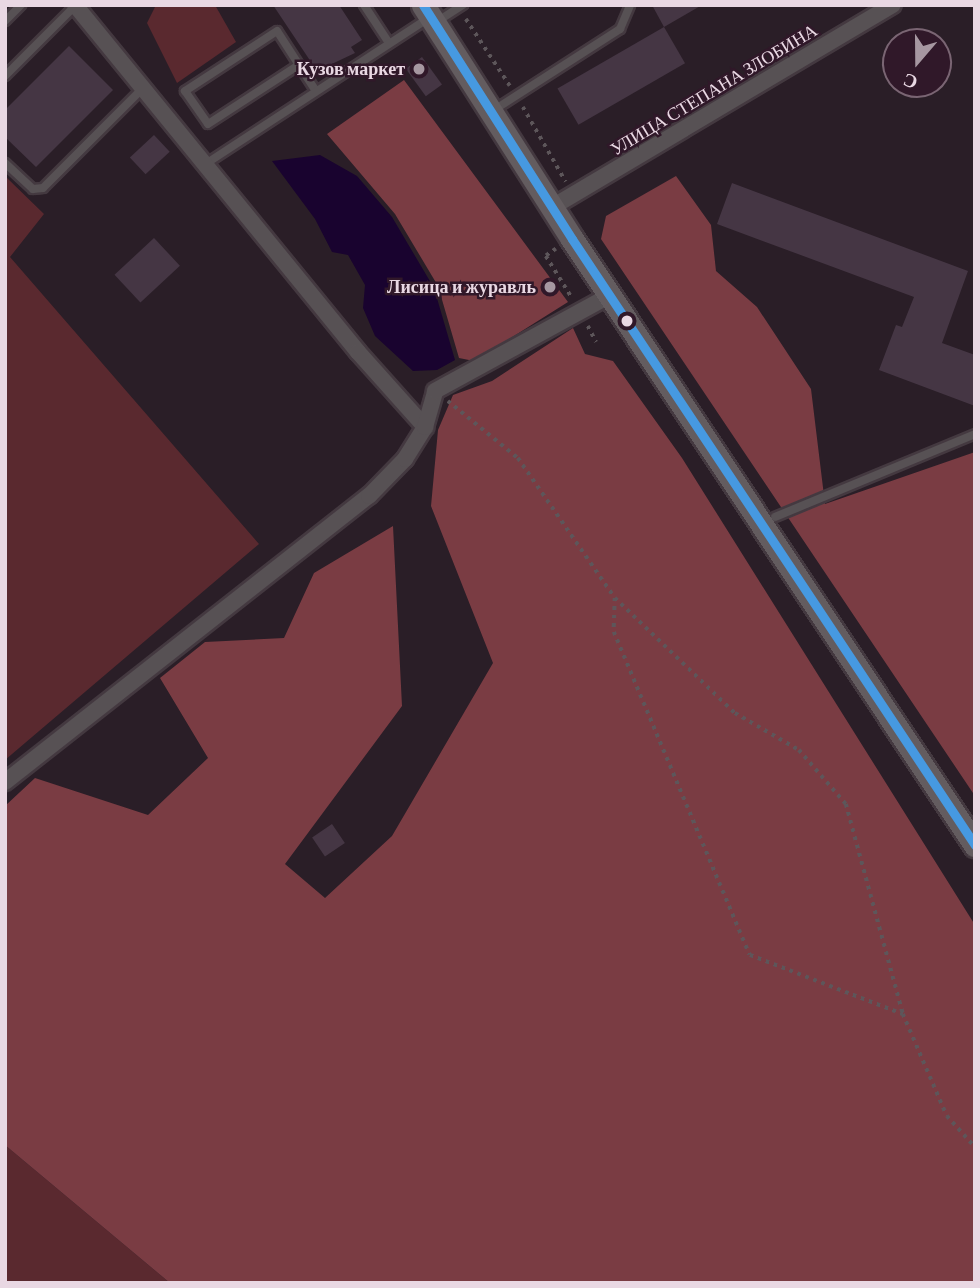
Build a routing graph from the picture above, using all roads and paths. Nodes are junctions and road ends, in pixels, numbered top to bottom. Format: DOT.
graph roads {
  1 [pos="21,5"];
  2 [pos="75,5"];
  3 [pos="365,5"];
  4 [pos="463,5"];
  5 [pos="630,5"];
  6 [pos="893,5"];
  7 [pos="429,15"];
  8 [pos="5,21"];
  9 [pos="390,43"];
  10 [pos="344,60"];
  11 [pos="299,65"];
  12 [pos="350,69"];
  13 [pos="5,76"];
  14 [pos="144,87"];
  15 [pos="317,91"];
  16 [pos="494,111"];
  17 [pos="5,163"];
  18 [pos="207,163"];
  19 [pos="554,206"];
  20 [pos="572,239"];
  21 [pos="612,294"];
  22 [pos="580,311"];
  23 [pos="596,342"];
  24 [pos="435,391"];
  25 [pos="425,427"];
  26 [pos="975,433"];
  27 [pos="775,517"];
  28 [pos="615,597"];
  29 [pos="5,782"];
  30 [pos="975,845"];
  31 [pos="903,1014"];
  32 [pos="975,1147"];
  1 -- 8 [label="lane"];
  2 -- 13 [label="lane"];
  2 -- 14 [label="street"];
  3 -- 9 [label="lane"];
  4 -- 7 [label="lane"];
  5 -- 16 [label="lane"];
  6 -- 19 [label="street, УЛИЦА СТЕПАНА ЗЛОБИНА"];
  7 -- 9 [label="lane"];
  7 -- 16 [label="main road"];
  9 -- 12 [label="lane"];
  10 -- 12 [label="lane"];
  11 -- 11 [label="lane"];
  11 -- 15 [label="lane"];
  12 -- 15 [label="lane"];
  14 -- 17 [label="lane"];
  14 -- 18 [label="street"];
  15 -- 18 [label="lane"];
  16 -- 19 [label="main road"];
  18 -- 25 [label="street"];
  19 -- 20 [label="main road"];
  20 -- 21 [label="main road"];
  20 -- 22 [label="path"];
  21 -- 22 [label="street"];
  21 -- 30 [label="main road"];
  22 -- 23 [label="path"];
  22 -- 24 [label="street"];
  24 -- 25 [label="street"];
  24 -- 28 [label="path"];
  25 -- 29 [label="street"];
  26 -- 27 [label="lane"];
  28 -- 31 [label="path"];
  28 -- 31 [label="path"];
  31 -- 32 [label="path"];
}
